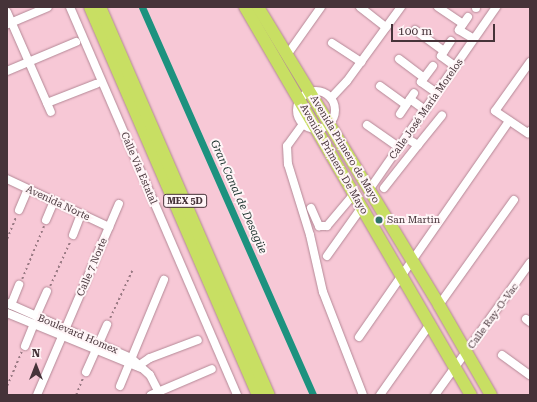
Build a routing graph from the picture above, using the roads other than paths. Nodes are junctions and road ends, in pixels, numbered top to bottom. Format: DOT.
graph roads {
  1 [pos="48,7"];
  2 [pos="70,7"];
  3 [pos="90,7"];
  4 [pos="100,7"];
  5 [pos="245,7"];
  6 [pos="250,7"];
  7 [pos="255,7"];
  8 [pos="258,7"];
  9 [pos="321,7"];
  10 [pos="360,7"];
  11 [pos="401,7"];
  12 [pos="438,7"];
  13 [pos="496,7"];
  14 [pos="7,12"];
  15 [pos="468,17"];
  16 [pos="9,24"];
  17 [pos="463,24"];
  18 [pos="386,27"];
  19 [pos="415,30"];
  20 [pos="474,39"];
  21 [pos="451,41"];
  22 [pos="76,42"];
  23 [pos="332,43"];
  24 [pos="444,51"];
  25 [pos="287,55"];
  26 [pos="399,59"];
  27 [pos="28,61"];
  28 [pos="361,62"];
  29 [pos="530,62"];
  30 [pos="433,66"];
  31 [pos="455,66"];
  32 [pos="7,71"];
  33 [pos="424,78"];
  34 [pos="96,84"];
  35 [pos="380,86"];
  36 [pos="437,93"];
  37 [pos="304,95"];
  38 [pos="331,98"];
  39 [pos="410,99"];
  40 [pos="46,103"];
  41 [pos="425,110"];
  42 [pos="51,112"];
  43 [pos="400,114"];
  44 [pos="442,115"];
  45 [pos="509,121"];
  46 [pos="303,124"];
  47 [pos="367,125"];
  48 [pos="324,127"];
  49 [pos="530,131"];
  50 [pos="406,138"];
  51 [pos="418,145"];
  52 [pos="399,148"];
  53 [pos="7,179"];
  54 [pos="384,188"];
  55 [pos="28,189"];
  56 [pos="369,190"];
  57 [pos="354,194"];
  58 [pos="514,200"];
  59 [pos="54,201"];
  60 [pos="119,204"];
  61 [pos="362,207"];
  62 [pos="311,208"];
  63 [pos="19,210"];
  64 [pos="81,214"];
  65 [pos="46,220"];
  66 [pos="109,227"];
  67 [pos="73,235"];
  68 [pos="327,256"];
  69 [pos="530,263"];
  70 [pos="408,268"];
  71 [pos="164,280"];
  72 [pos="19,285"];
  73 [pos="47,291"];
  74 [pos="9,304"];
  75 [pos="439,306"];
  76 [pos="7,313"];
  77 [pos="36,316"];
  78 [pos="34,324"];
  79 [pos="430,324"];
  80 [pos="107,325"];
  81 [pos="64,333"];
  82 [pos="359,337"];
  83 [pos="198,340"];
  84 [pos="25,346"];
  85 [pos="97,347"];
  86 [pos="502,355"];
  87 [pos="130,360"];
  88 [pos="461,360"];
  89 [pos="141,366"];
  90 [pos="212,369"];
  91 [pos="86,372"];
  92 [pos="530,375"];
  93 [pos="120,386"];
  94 [pos="157,394"];
  95 [pos="37,395"];
  96 [pos="237,395"];
  97 [pos="258,395"];
  98 [pos="269,395"];
  99 [pos="363,395"];
  100 [pos="380,395"];
  101 [pos="435,395"];
  102 [pos="471,395"];
  103 [pos="476,395"];
  104 [pos="485,395"];
  105 [pos="491,395"];
  1 -- 16 [label="street"];
  2 -- 96 [label="street, Calle Vía Estatal"];
  3 -- 97 [label="highway, MEX 5D"];
  4 -- 98 [label="highway, MEX 5D"];
  5 -- 37 [label="highway, Avenida Primero De Mayo"];
  6 -- 37 [label="street"];
  7 -- 37 [label="street"];
  8 -- 25 [label="highway, Avenida Primero de Mayo"];
  9 -- 25 [label="street"];
  10 -- 18 [label="street"];
  11 -- 18 [label="street"];
  12 -- 17 [label="street"];
  13 -- 20 [label="street, Calle José María Morelos"];
  14 -- 16 [label="street"];
  15 -- 17 [label="street"];
  16 -- 27 [label="street"];
  17 -- 20 [label="street"];
  18 -- 28 [label="street"];
  19 -- 24 [label="street"];
  20 -- 31 [label="street, Calle José María Morelos"];
  21 -- 24 [label="street"];
  22 -- 27 [label="street"];
  23 -- 28 [label="street"];
  24 -- 31 [label="street"];
  25 -- 37 [label="highway, Avenida Primero de Mayo"];
  26 -- 33 [label="street"];
  27 -- 32 [label="street"];
  27 -- 40 [label="street"];
  28 -- 38 [label="street"];
  29 -- 45 [label="street"];
  30 -- 33 [label="street"];
  31 -- 36 [label="street, Calle José María Morelos"];
  33 -- 36 [label="street"];
  34 -- 40 [label="street"];
  35 -- 39 [label="street"];
  36 -- 41 [label="street, Calle José María Morelos"];
  37 -- 38 [label="street"];
  37 -- 46 [label="street"];
  37 -- 48 [label="highway, Avenida Primero De Mayo"];
  38 -- 48 [label="street"];
  39 -- 41 [label="street"];
  39 -- 43 [label="street"];
  40 -- 42 [label="street"];
  41 -- 50 [label="street, Calle José María Morelos"];
  44 -- 51 [label="street"];
  45 -- 49 [label="street"];
  45 -- 70 [label="street"];
  46 -- 48 [label="street"];
  46 -- 99 [label="street, Avenida Primero De Mayo"];
  47 -- 52 [label="street"];
  48 -- 56 [label="highway, Avenida Primero de Mayo"];
  48 -- 57 [label="highway, Avenida Primero De Mayo"];
  48 -- 70 [label="street"];
  50 -- 51 [label="street"];
  50 -- 52 [label="street, Calle José María Morelos"];
  51 -- 54 [label="street"];
  52 -- 56 [label="street, Calle José María Morelos"];
  53 -- 55 [label="street, Avenida Norte"];
  55 -- 59 [label="street, Avenida Norte"];
  55 -- 63 [label="street"];
  56 -- 70 [label="highway, Avenida Primero de Mayo"];
  57 -- 61 [label="highway, Avenida Primero De Mayo"];
  57 -- 62 [label="street"];
  58 -- 75 [label="street"];
  59 -- 64 [label="street, Avenida Norte"];
  59 -- 65 [label="street"];
  60 -- 66 [label="street, Calle 7 Norte"];
  61 -- 68 [label="street"];
  61 -- 70 [label="highway, Avenida Primero De Mayo"];
  64 -- 66 [label="street, Avenida Norte"];
  64 -- 67 [label="street"];
  66 -- 81 [label="street, Calle 7 Norte"];
  69 -- 88 [label="street, Calle Ray-O-Vac"];
  70 -- 75 [label="highway, Avenida Primero de Mayo"];
  70 -- 79 [label="highway, Avenida Primero De Mayo"];
  70 -- 82 [label="street"];
  70 -- 88 [label="street"];
  71 -- 87 [label="street"];
  72 -- 74 [label="street"];
  73 -- 77 [label="street"];
  74 -- 77 [label="street, Boulevard Homex"];
  75 -- 88 [label="highway, Avenida Primero de Mayo"];
  76 -- 78 [label="street, Boulevard Homex"];
  77 -- 81 [label="street, Boulevard Homex"];
  78 -- 81 [label="street, Boulevard Homex"];
  78 -- 84 [label="street"];
  79 -- 88 [label="highway, Avenida Primero De Mayo"];
  79 -- 100 [label="street"];
  80 -- 85 [label="street"];
  81 -- 85 [label="street, Boulevard Homex"];
  81 -- 95 [label="street, Calle 7 Norte"];
  83 -- 89 [label="street"];
  85 -- 87 [label="street, Boulevard Homex"];
  85 -- 91 [label="street"];
  86 -- 92 [label="street"];
  87 -- 89 [label="street, Boulevard Homex"];
  87 -- 93 [label="street"];
  88 -- 101 [label="street, Calle Ray-O-Vac"];
  88 -- 102 [label="highway, Avenida Primero De Mayo"];
  88 -- 103 [label="street"];
  88 -- 104 [label="street"];
  88 -- 105 [label="highway, Avenida Primero de Mayo"];
  89 -- 94 [label="street"];
  90 -- 94 [label="street"];
}
